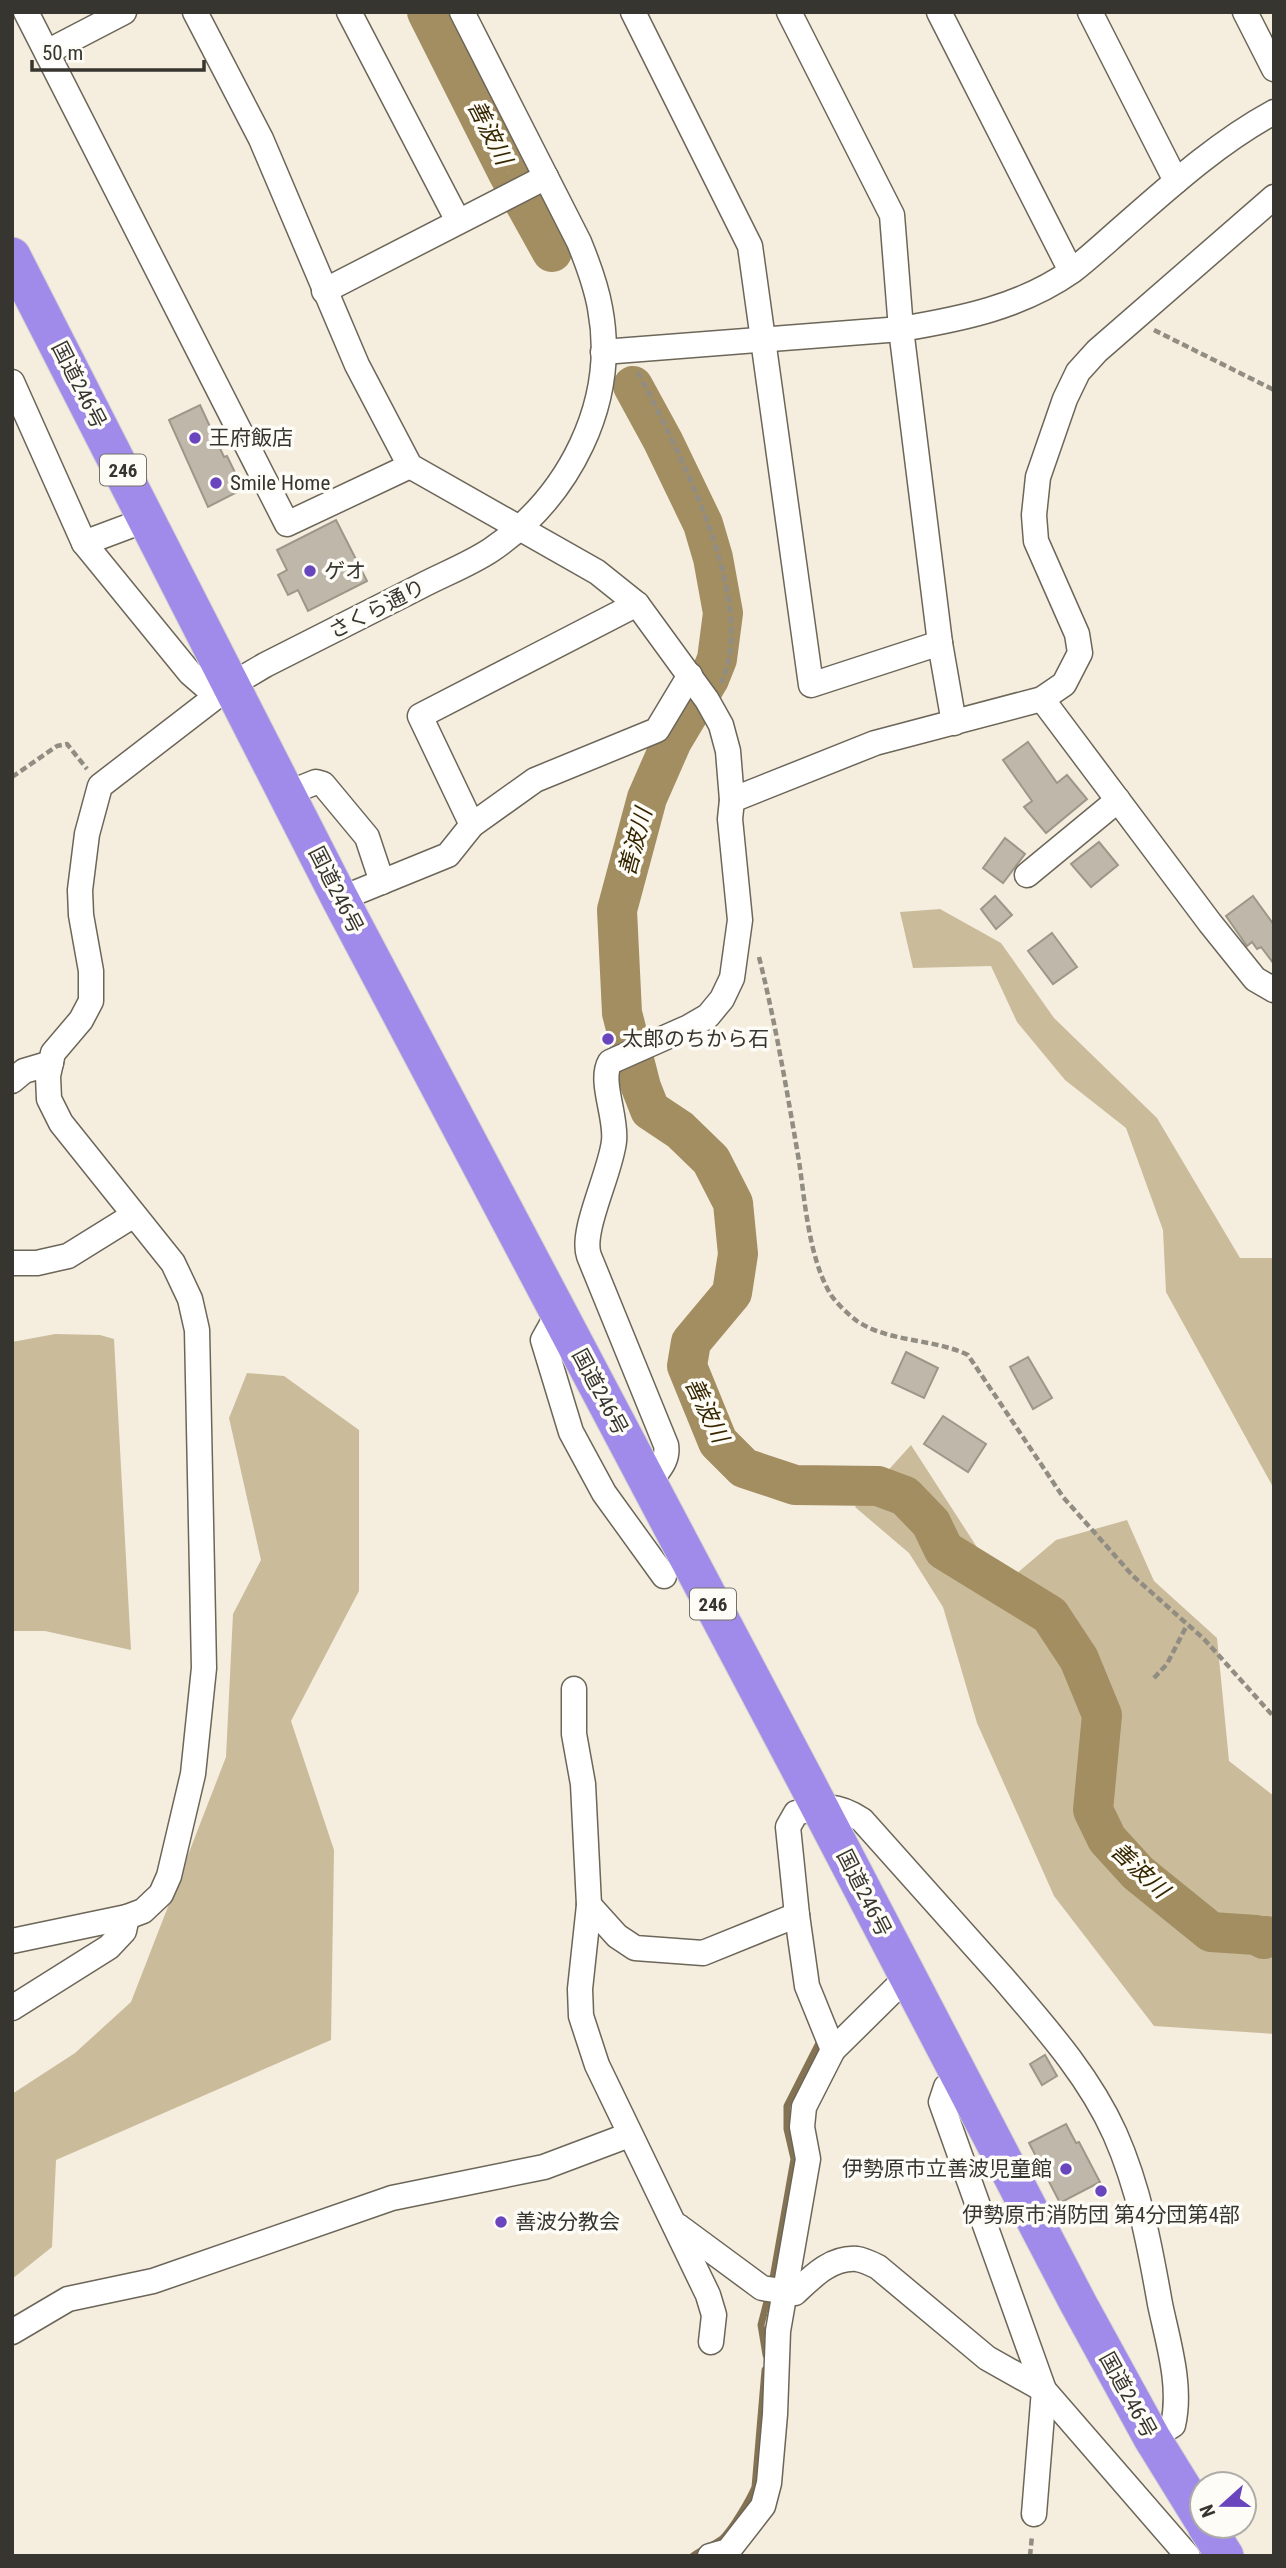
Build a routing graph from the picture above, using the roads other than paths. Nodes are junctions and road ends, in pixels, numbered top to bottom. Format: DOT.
graph roads {
  1 [pos="26,12"];
  2 [pos="124,12"];
  3 [pos="195,12"];
  4 [pos="349,12"];
  5 [pos="462,12"];
  6 [pos="632,12"];
  7 [pos="789,12"];
  8 [pos="939,12"];
  9 [pos="1090,12"];
  10 [pos="1245,12"];
  11 [pos="47,52"];
  12 [pos="1274,69"];
  13 [pos="1274,113"];
  14 [pos="546,177"];
  15 [pos="1176,181"];
  16 [pos="1274,197"];
  17 [pos="458,221"];
  18 [pos="12,256"];
  19 [pos="1071,271"];
  20 [pos="324,291"];
  21 [pos="901,329"];
  22 [pos="762,340"];
  23 [pos="603,352"];
  24 [pos="12,382"];
  25 [pos="410,466"];
  26 [pos="148,519"];
  27 [pos="519,527"];
  28 [pos="84,543"];
  29 [pos="637,604"];
  30 [pos="940,643"];
  31 [pos="218,685"];
  32 [pos="701,691"];
  33 [pos="1042,699"];
  34 [pos="954,723"];
  35 [pos="286,794"];
  36 [pos="732,800"];
  37 [pos="1118,800"];
  38 [pos="472,825"];
  39 [pos="1027,875"];
  40 [pos="382,882"];
  41 [pos="340,899"];
  42 [pos="1274,990"];
  43 [pos="51,1063"];
  44 [pos="12,1081"];
  45 [pos="134,1215"];
  46 [pos="12,1263"];
  47 [pos="558,1313"];
  48 [pos="649,1483"];
  49 [pos="664,1576"];
  50 [pos="574,1689"];
  51 [pos="818,1806"];
  52 [pos="589,1905"];
  53 [pos="797,1915"];
  54 [pos="127,1917"];
  55 [pos="12,1941"];
  56 [pos="907,1977"];
  57 [pos="12,2008"];
  58 [pos="833,2050"];
  59 [pos="961,2081"];
  60 [pos="629,2135"];
  61 [pos="672,2221"];
  62 [pos="785,2293"];
  63 [pos="12,2332"];
  64 [pos="711,2342"];
  65 [pos="1044,2390"];
  66 [pos="1152,2438"];
  67 [pos="1188,2496"];
  68 [pos="1034,2514"];
  69 [pos="1214,2540"];
  70 [pos="710,2556"];
  71 [pos="1188,2556"];
  72 [pos="1224,2556"];
  1 -- 11 [label="street"];
  2 -- 11 [label="street"];
  3 -- 20 [label="street"];
  4 -- 17 [label="street"];
  5 -- 14 [label="street, さくら通り"];
  6 -- 22 [label="street"];
  7 -- 21 [label="street"];
  8 -- 19 [label="street"];
  9 -- 15 [label="street"];
  10 -- 12 [label="street"];
  11 -- 25 [label="street"];
  13 -- 15 [label="street"];
  14 -- 17 [label="street"];
  14 -- 23 [label="street, さくら通り"];
  15 -- 19 [label="street"];
  16 -- 33 [label="street"];
  17 -- 20 [label="street"];
  18 -- 26 [label="highway, 国道246号 / 246"];
  19 -- 21 [label="street"];
  20 -- 25 [label="street"];
  21 -- 22 [label="street"];
  21 -- 30 [label="street"];
  22 -- 23 [label="street"];
  22 -- 30 [label="street"];
  23 -- 27 [label="street, さくら通り"];
  24 -- 28 [label="street"];
  25 -- 27 [label="street"];
  26 -- 28 [label="street"];
  26 -- 31 [label="highway, 国道246号 / 246"];
  27 -- 29 [label="street"];
  27 -- 31 [label="street, さくら通り"];
  28 -- 31 [label="street"];
  29 -- 32 [label="street"];
  29 -- 38 [label="street"];
  30 -- 34 [label="street"];
  31 -- 35 [label="highway, 国道246号 / 246"];
  31 -- 43 [label="street, さくら通り"];
  32 -- 36 [label="street"];
  32 -- 38 [label="street"];
  33 -- 34 [label="street"];
  33 -- 37 [label="street"];
  34 -- 36 [label="street"];
  35 -- 40 [label="street"];
  35 -- 41 [label="highway, 国道246号 / 246"];
  36 -- 48 [label="street"];
  37 -- 39 [label="street"];
  37 -- 42 [label="street"];
  38 -- 40 [label="street"];
  40 -- 41 [label="street"];
  41 -- 47 [label="highway, 国道246号 / 246"];
  43 -- 44 [label="street"];
  43 -- 45 [label="street"];
  45 -- 46 [label="street"];
  45 -- 54 [label="street"];
  47 -- 48 [label="highway, 国道246号 / 246"];
  47 -- 49 [label="street"];
  48 -- 51 [label="highway, 国道246号 / 246"];
  50 -- 52 [label="street"];
  51 -- 53 [label="street"];
  51 -- 56 [label="highway, 国道246号 / 246"];
  51 -- 66 [label="street"];
  52 -- 53 [label="street"];
  52 -- 60 [label="street"];
  53 -- 58 [label="street"];
  54 -- 55 [label="street"];
  54 -- 57 [label="street"];
  56 -- 58 [label="street"];
  56 -- 59 [label="highway, 国道246号 / 246"];
  58 -- 62 [label="street"];
  59 -- 65 [label="street"];
  59 -- 66 [label="highway, 国道246号 / 246"];
  60 -- 61 [label="street"];
  60 -- 63 [label="street"];
  61 -- 62 [label="street"];
  61 -- 64 [label="street"];
  62 -- 65 [label="street"];
  62 -- 70 [label="street"];
  65 -- 68 [label="street"];
  65 -- 71 [label="street"];
  66 -- 67 [label="highway, 国道246号 / 246"];
  69 -- 72 [label="highway"];
}
